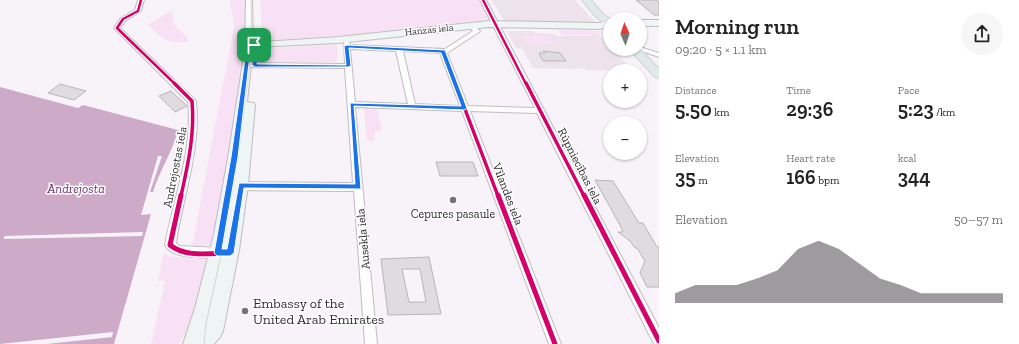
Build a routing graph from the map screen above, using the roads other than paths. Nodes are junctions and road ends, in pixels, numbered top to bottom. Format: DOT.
graph roads {
  1 [pos="140,0"];
  2 [pos="249,0"];
  3 [pos="256,0"];
  4 [pos="483,0"];
  5 [pos="586,0"];
  6 [pos="595,0"];
  7 [pos="257,9"];
  8 [pos="605,12"];
  9 [pos="603,18"];
  10 [pos="647,23"];
  11 [pos="659,23"];
  12 [pos="496,24"];
  13 [pos="603,25"];
  14 [pos="472,26"];
  15 [pos="254,43"];
  16 [pos="346,43"];
  17 [pos="399,49"];
  18 [pos="443,51"];
  19 [pos="647,52"];
  20 [pos="641,56"];
  21 [pos="659,56"];
  22 [pos="251,65"];
  23 [pos="348,66"];
  24 [pos="659,75"];
  25 [pos="352,104"];
  26 [pos="412,106"];
  27 [pos="465,108"];
  28 [pos="541,111"];
  29 [pos="235,186"];
  30 [pos="358,187"];
  31 [pos="224,253"];
  32 [pos="211,340"];
  33 [pos="659,341"];
  34 [pos="192,344"];
  35 [pos="371,344"];
  36 [pos="555,344"];
  1 -- 31 [label="street, Andrejostas iela"];
  2 -- 15 [label="street"];
  3 -- 7 [label="street"];
  4 -- 12 [label="street, Rūpniecības iela"];
  5 -- 9 [label="main road"];
  6 -- 8 [label="main road"];
  10 -- 11 [label="main road"];
  12 -- 13 [label="main road, Hanzas iela"];
  12 -- 14 [label="main road, Hanzas iela"];
  12 -- 28 [label="street, Rūpniecības iela"];
  14 -- 16 [label="main road, Hanzas iela"];
  14 -- 18 [label="street"];
  15 -- 16 [label="main road, Hanzas iela"];
  15 -- 22 [label="main road"];
  16 -- 17 [label="street"];
  16 -- 23 [label="street, Ausekļa iela"];
  17 -- 18 [label="street"];
  17 -- 26 [label="street"];
  18 -- 27 [label="street, Vīlandes iela"];
  19 -- 21 [label="street"];
  20 -- 24 [label="main road"];
  22 -- 23 [label="street"];
  22 -- 29 [label="main road"];
  23 -- 25 [label="street, Ausekļa iela"];
  25 -- 26 [label="street"];
  25 -- 30 [label="street, Ausekļa iela"];
  26 -- 27 [label="street"];
  27 -- 28 [label="street"];
  27 -- 36 [label="street, Vīlandes iela"];
  28 -- 33 [label="street, Rūpniecības iela"];
  29 -- 30 [label="street"];
  29 -- 31 [label="main road"];
  30 -- 35 [label="street, Ausekļa iela"];
  31 -- 32 [label="main road"];
  31 -- 34 [label="main road"];
}
